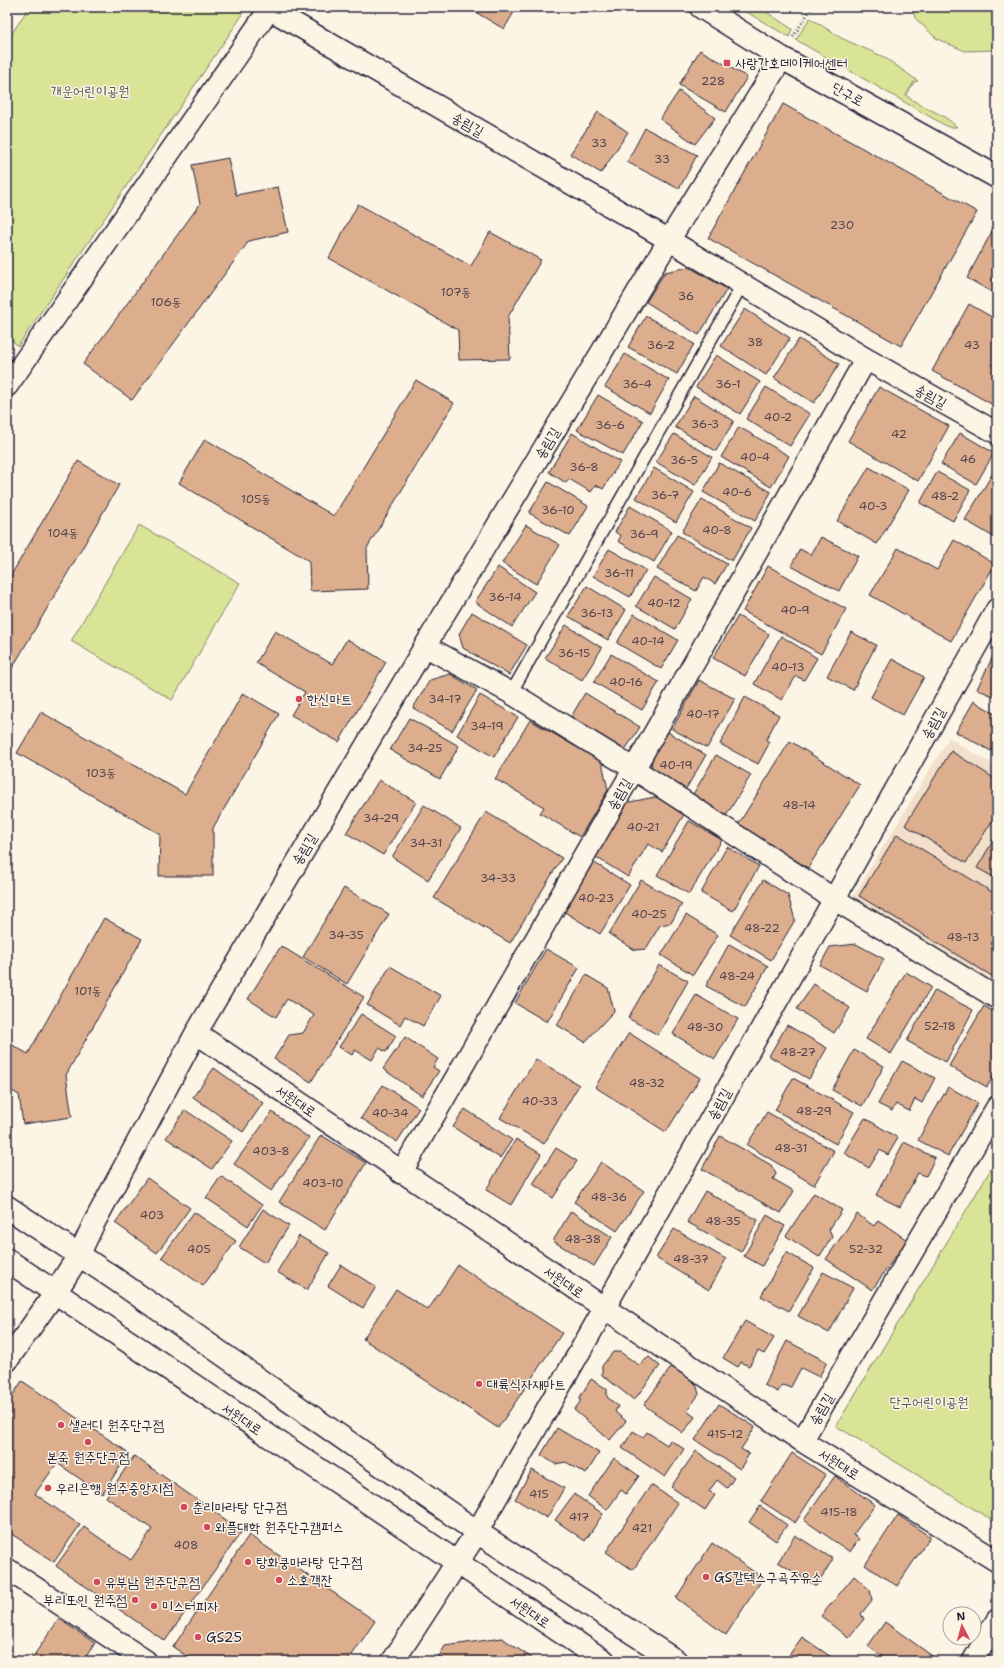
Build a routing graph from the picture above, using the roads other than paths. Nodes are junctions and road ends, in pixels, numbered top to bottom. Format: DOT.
graph roads {
  1 [pos="701,7"];
  2 [pos="269,8"];
  3 [pos="782,58"];
  4 [pos="997,177"];
  5 [pos="669,240"];
  6 [pos="743,283"];
  7 [pos="866,359"];
  8 [pos="8,382"];
  9 [pos="997,433"];
  10 [pos="997,609"];
  11 [pos="425,646"];
  12 [pos="511,693"];
  13 [pos="634,768"];
  14 [pos="834,899"];
  15 [pos="997,998"];
  16 [pos="196,1033"];
  17 [pos="997,1107"];
  18 [pos="401,1172"];
  19 [pos="7,1207"];
  20 [pos="79,1255"];
  21 [pos="7,1260"];
  22 [pos="55,1293"];
  23 [pos="604,1309"];
  24 [pos="7,1361"];
  25 [pos="802,1441"];
  26 [pos="477,1532"];
  27 [pos="997,1561"];
  28 [pos="457,1564"];
  29 [pos="7,1569"];
  30 [pos="997,1620"];
  31 [pos="146,1661"];
  32 [pos="393,1661"];
  33 [pos="604,1661"];
  34 [pos="676,1661"];
  35 [pos="973,1661"];
  1 -- 3 [label="street, 단구로"];
  2 -- 5 [label="street, 송림길"];
  2 -- 8 [label="street"];
  3 -- 4 [label="street, 단구로"];
  3 -- 5 [label="street, 송림길"];
  5 -- 6 [label="street, 송림길"];
  5 -- 11 [label="street, 송림길"];
  6 -- 7 [label="street, 송림길"];
  6 -- 12 [label="lane"];
  7 -- 9 [label="street, 송림길"];
  7 -- 13 [label="street, 송림길"];
  10 -- 14 [label="street, 송림길"];
  11 -- 12 [label="street, 송림길"];
  11 -- 16 [label="street, 송림길"];
  12 -- 13 [label="street, 송림길"];
  13 -- 14 [label="street, 송림길"];
  13 -- 18 [label="street, 송림길"];
  14 -- 15 [label="street, 송림길"];
  14 -- 23 [label="street, 송림길"];
  16 -- 18 [label="street, 서원대로"];
  16 -- 20 [label="street"];
  17 -- 25 [label="street, 송림길"];
  18 -- 23 [label="street, 서원대로"];
  19 -- 20 [label="street"];
  20 -- 22 [label="street"];
  20 -- 26 [label="street"];
  21 -- 22 [label="street, 서원대로"];
  22 -- 24 [label="street"];
  22 -- 28 [label="street, 서원대로"];
  23 -- 25 [label="street, 서원대로"];
  23 -- 26 [label="street"];
  25 -- 27 [label="street, 서원대로"];
  26 -- 28 [label="street"];
  26 -- 34 [label="street"];
  28 -- 32 [label="street"];
  28 -- 33 [label="street, 서원대로"];
  29 -- 31 [label="street"];
  30 -- 35 [label="street"];
}
